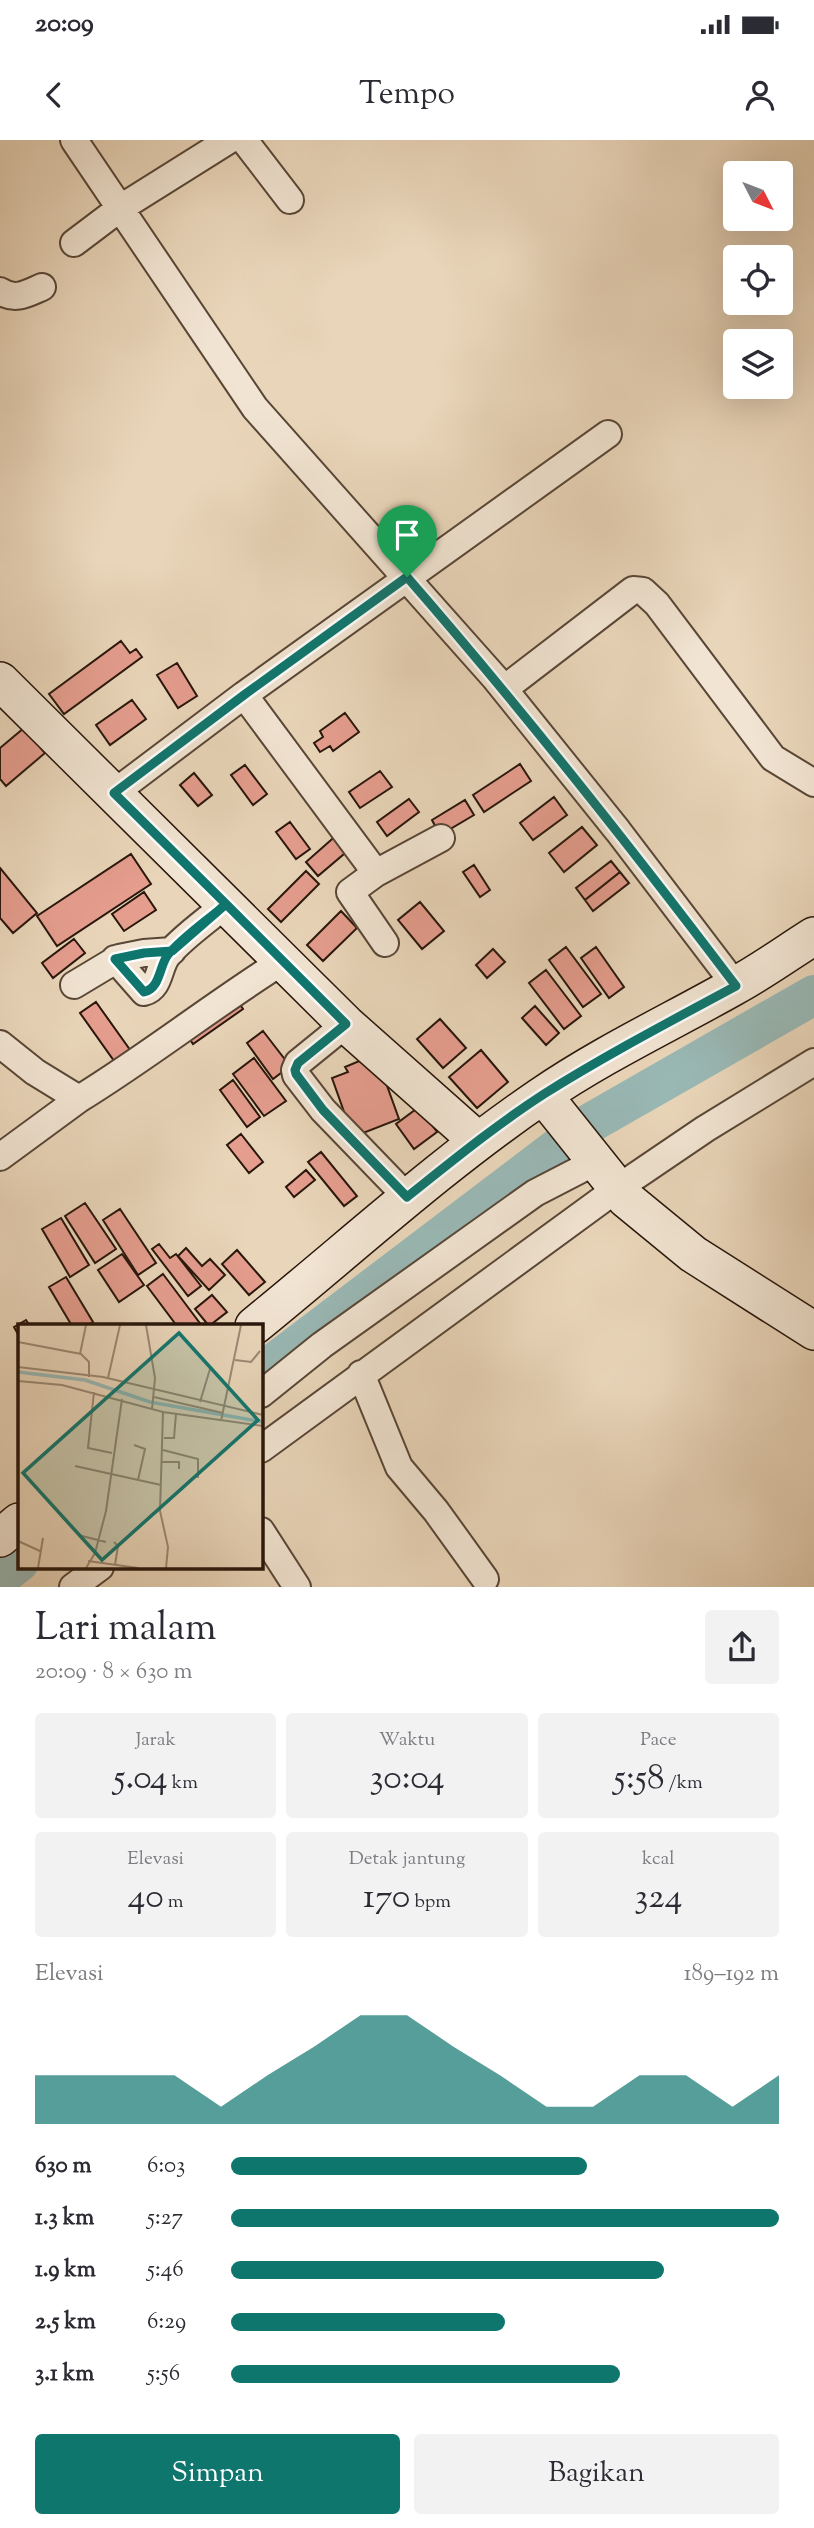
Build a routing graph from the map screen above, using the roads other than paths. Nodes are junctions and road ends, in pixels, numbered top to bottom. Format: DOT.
graph roads {
  1 [pos="74,140"];
  2 [pos="229,140"];
  3 [pos="244,140"];
  4 [pos="290,200"];
  5 [pos="119,209"];
  6 [pos="74,243"];
  7 [pos="41,287"];
  8 [pos="0,291"];
  9 [pos="608,434"];
  10 [pos="407,577"];
  11 [pos="0,681"];
  12 [pos="504,689"];
  13 [pos="244,695"];
  14 [pos="814,783"];
  15 [pos="120,789"];
  16 [pos="441,838"];
  17 [pos="376,873"];
  18 [pos="226,904"];
  19 [pos="814,936"];
  20 [pos="385,943"];
  21 [pos="172,951"];
  22 [pos="115,959"];
  23 [pos="283,961"];
  24 [pos="75,985"];
  25 [pos="736,986"];
  26 [pos="346,1024"];
  27 [pos="0,1044"];
  28 [pos="814,1062"];
  29 [pos="543,1095"];
  30 [pos="79,1099"];
  31 [pos="478,1141"];
  32 [pos="0,1157"];
  33 [pos="599,1175"];
  34 [pos="407,1197"];
  35 [pos="256,1324"];
  36 [pos="814,1332"];
  37 [pos="361,1374"];
  38 [pos="262,1393"];
  39 [pos="262,1448"];
  40 [pos="18,1523"];
  41 [pos="262,1533"];
  42 [pos="0,1538"];
  43 [pos="97,1569"];
  44 [pos="485,1580"];
  45 [pos="73,1587"];
  46 [pos="298,1587"];
  1 -- 5 [label="street"];
  2 -- 5 [label="street"];
  3 -- 4 [label="street"];
  5 -- 6 [label="street"];
  5 -- 10 [label="street"];
  7 -- 8 [label="street"];
  9 -- 10 [label="street"];
  10 -- 12 [label="street"];
  10 -- 13 [label="street"];
  11 -- 15 [label="street"];
  12 -- 14 [label="street"];
  12 -- 25 [label="street"];
  13 -- 15 [label="street"];
  13 -- 17 [label="street"];
  15 -- 18 [label="street"];
  16 -- 17 [label="street"];
  17 -- 20 [label="street"];
  18 -- 21 [label="street"];
  18 -- 23 [label="street"];
  19 -- 25 [label="street"];
  21 -- 22 [label="street"];
  21 -- 22 [label="street"];
  22 -- 24 [label="street"];
  23 -- 26 [label="street"];
  23 -- 30 [label="street"];
  25 -- 29 [label="street"];
  26 -- 31 [label="street"];
  26 -- 34 [label="street"];
  27 -- 30 [label="street"];
  28 -- 33 [label="street"];
  29 -- 31 [label="street"];
  29 -- 33 [label="street"];
  30 -- 32 [label="street"];
  31 -- 34 [label="street"];
  33 -- 36 [label="street"];
  33 -- 37 [label="street"];
  33 -- 38 [label="street"];
  34 -- 35 [label="street"];
  37 -- 39 [label="street"];
  37 -- 44 [label="street"];
  40 -- 42 [label="street"];
  41 -- 46 [label="street"];
  43 -- 45 [label="street"];
}
